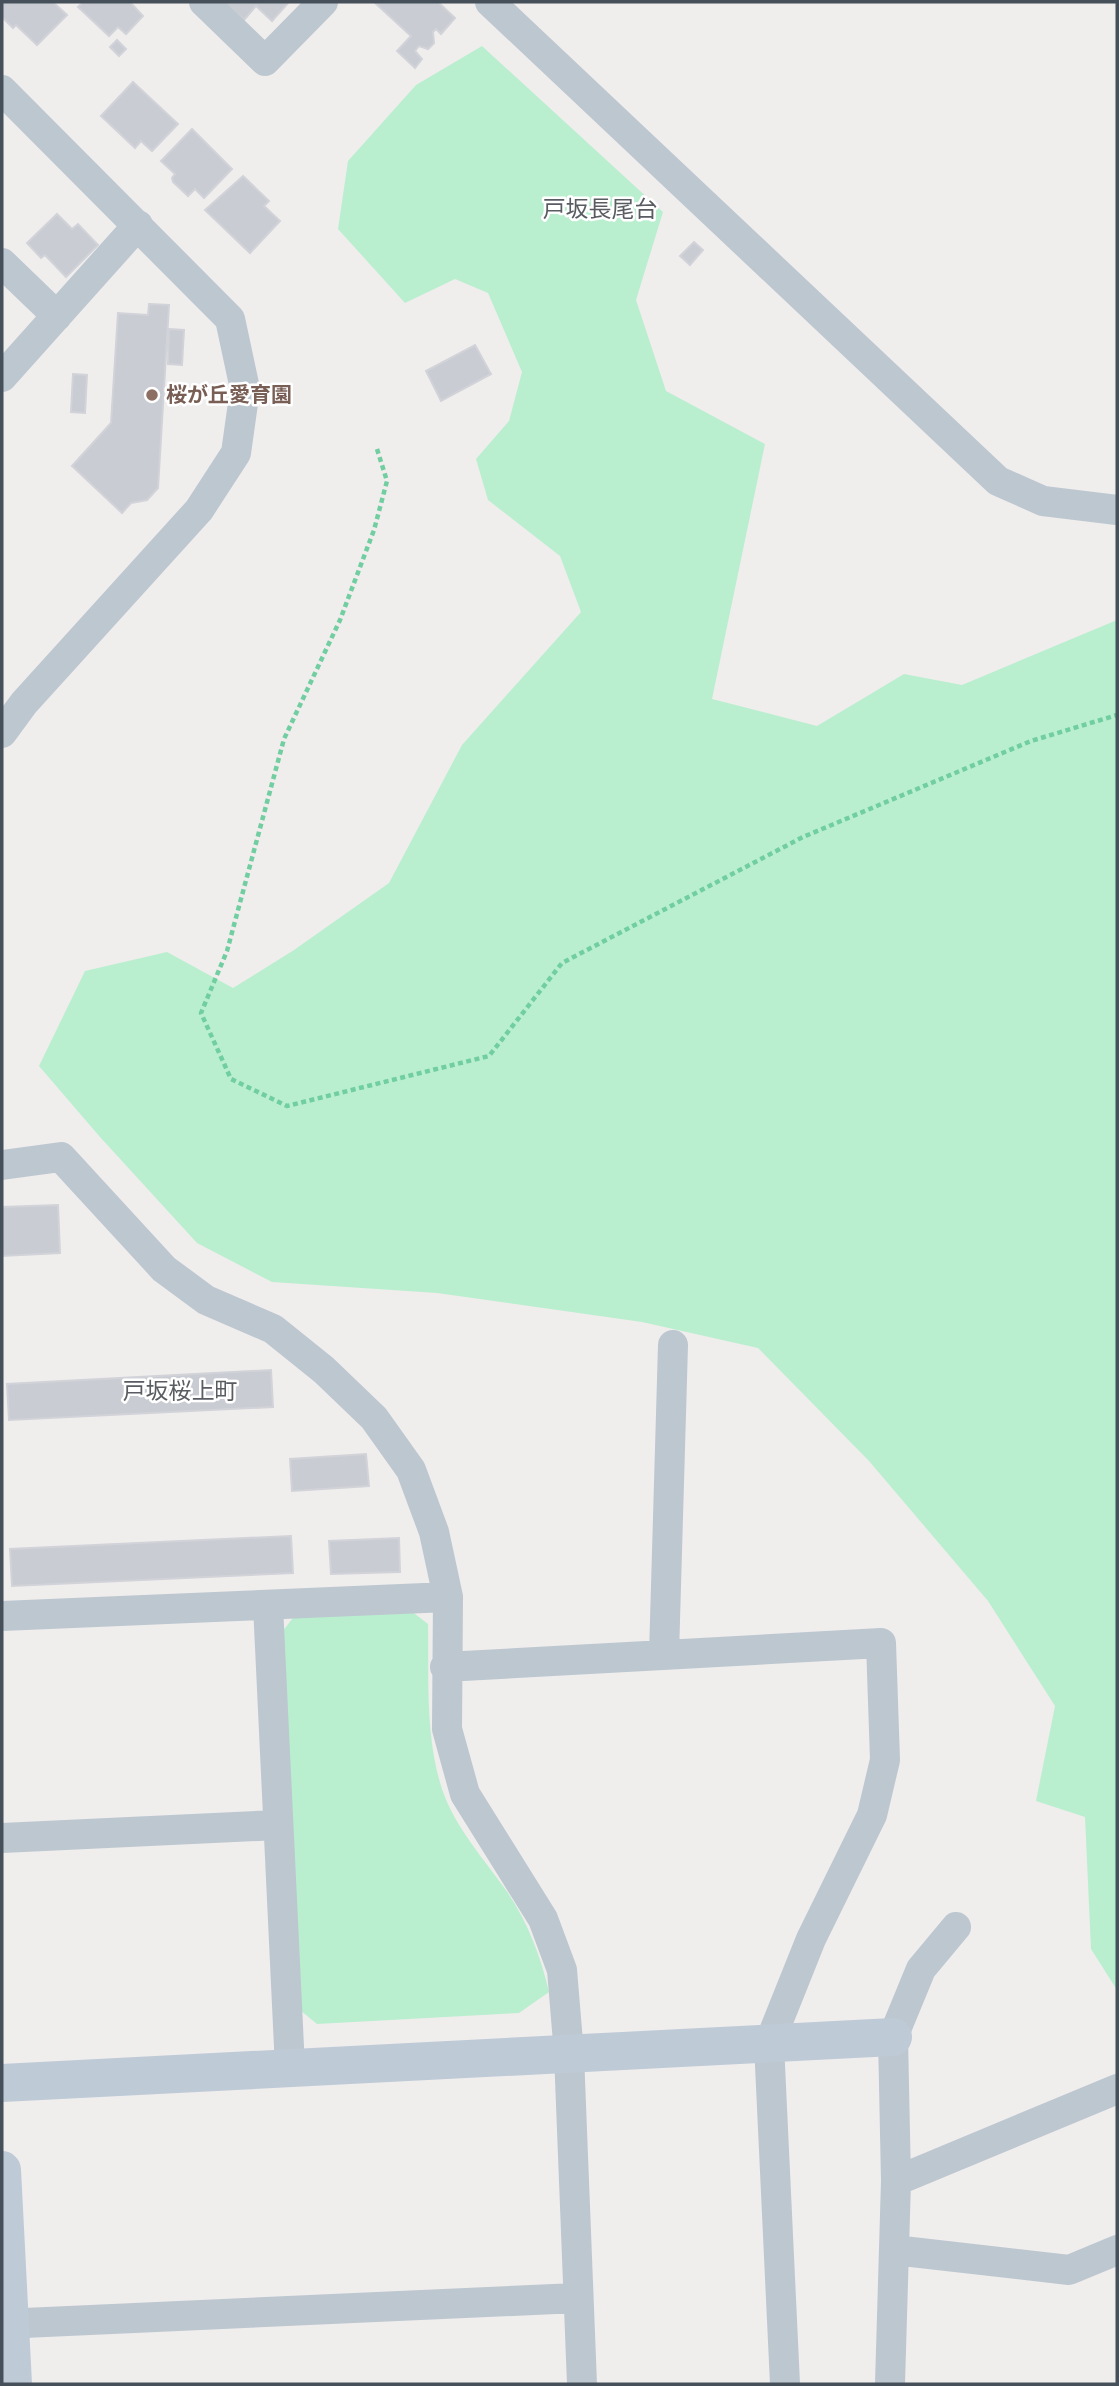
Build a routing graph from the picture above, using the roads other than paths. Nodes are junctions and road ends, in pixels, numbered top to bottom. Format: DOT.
graph roads {
  1 [pos="204,2"];
  2 [pos="323,2"];
  3 [pos="490,2"];
  4 [pos="2,90"];
  5 [pos="138,225"];
  6 [pos="2,263"];
  7 [pos="57,316"];
  8 [pos="2,377"];
  9 [pos="1117,510"];
  10 [pos="2,733"];
  11 [pos="2,1165"];
  12 [pos="673,1345"];
  13 [pos="448,1597"];
  14 [pos="268,1605"];
  15 [pos="2,1616"];
  16 [pos="664,1655"];
  17 [pos="445,1667"];
  18 [pos="278,1825"];
  19 [pos="2,1838"];
  20 [pos="956,1927"];
  21 [pos="893,2037"];
  22 [pos="769,2044"];
  23 [pos="569,2054"];
  24 [pos="290,2068"];
  25 [pos="2,2083"];
  26 [pos="1117,2089"];
  27 [pos="2,2170"];
  28 [pos="896,2181"];
  29 [pos="894,2250"];
  30 [pos="1117,2250"];
  31 [pos="577,2298"];
  32 [pos="6,2324"];
  33 [pos="13,2384"];
  34 [pos="582,2384"];
  35 [pos="785,2384"];
  36 [pos="890,2384"];
  1 -- 2 [label="street"];
  3 -- 9 [label="street"];
  4 -- 5 [label="street"];
  5 -- 7 [label="street"];
  5 -- 10 [label="street"];
  6 -- 7 [label="street"];
  7 -- 8 [label="street"];
  11 -- 13 [label="street"];
  12 -- 16 [label="street"];
  13 -- 14 [label="street"];
  13 -- 17 [label="street"];
  14 -- 15 [label="street"];
  14 -- 18 [label="street"];
  16 -- 17 [label="street"];
  16 -- 22 [label="street"];
  17 -- 23 [label="street"];
  18 -- 19 [label="street"];
  18 -- 24 [label="street"];
  20 -- 21 [label="street"];
  21 -- 22 [label="street"];
  21 -- 28 [label="street"];
  22 -- 23 [label="street"];
  22 -- 35 [label="street"];
  23 -- 24 [label="street"];
  23 -- 31 [label="street"];
  24 -- 25 [label="street"];
  26 -- 28 [label="street"];
  27 -- 32 [label="street"];
  28 -- 29 [label="street"];
  29 -- 30 [label="street"];
  29 -- 36 [label="street"];
  31 -- 32 [label="street"];
  31 -- 34 [label="street"];
  32 -- 33 [label="street"];
}
